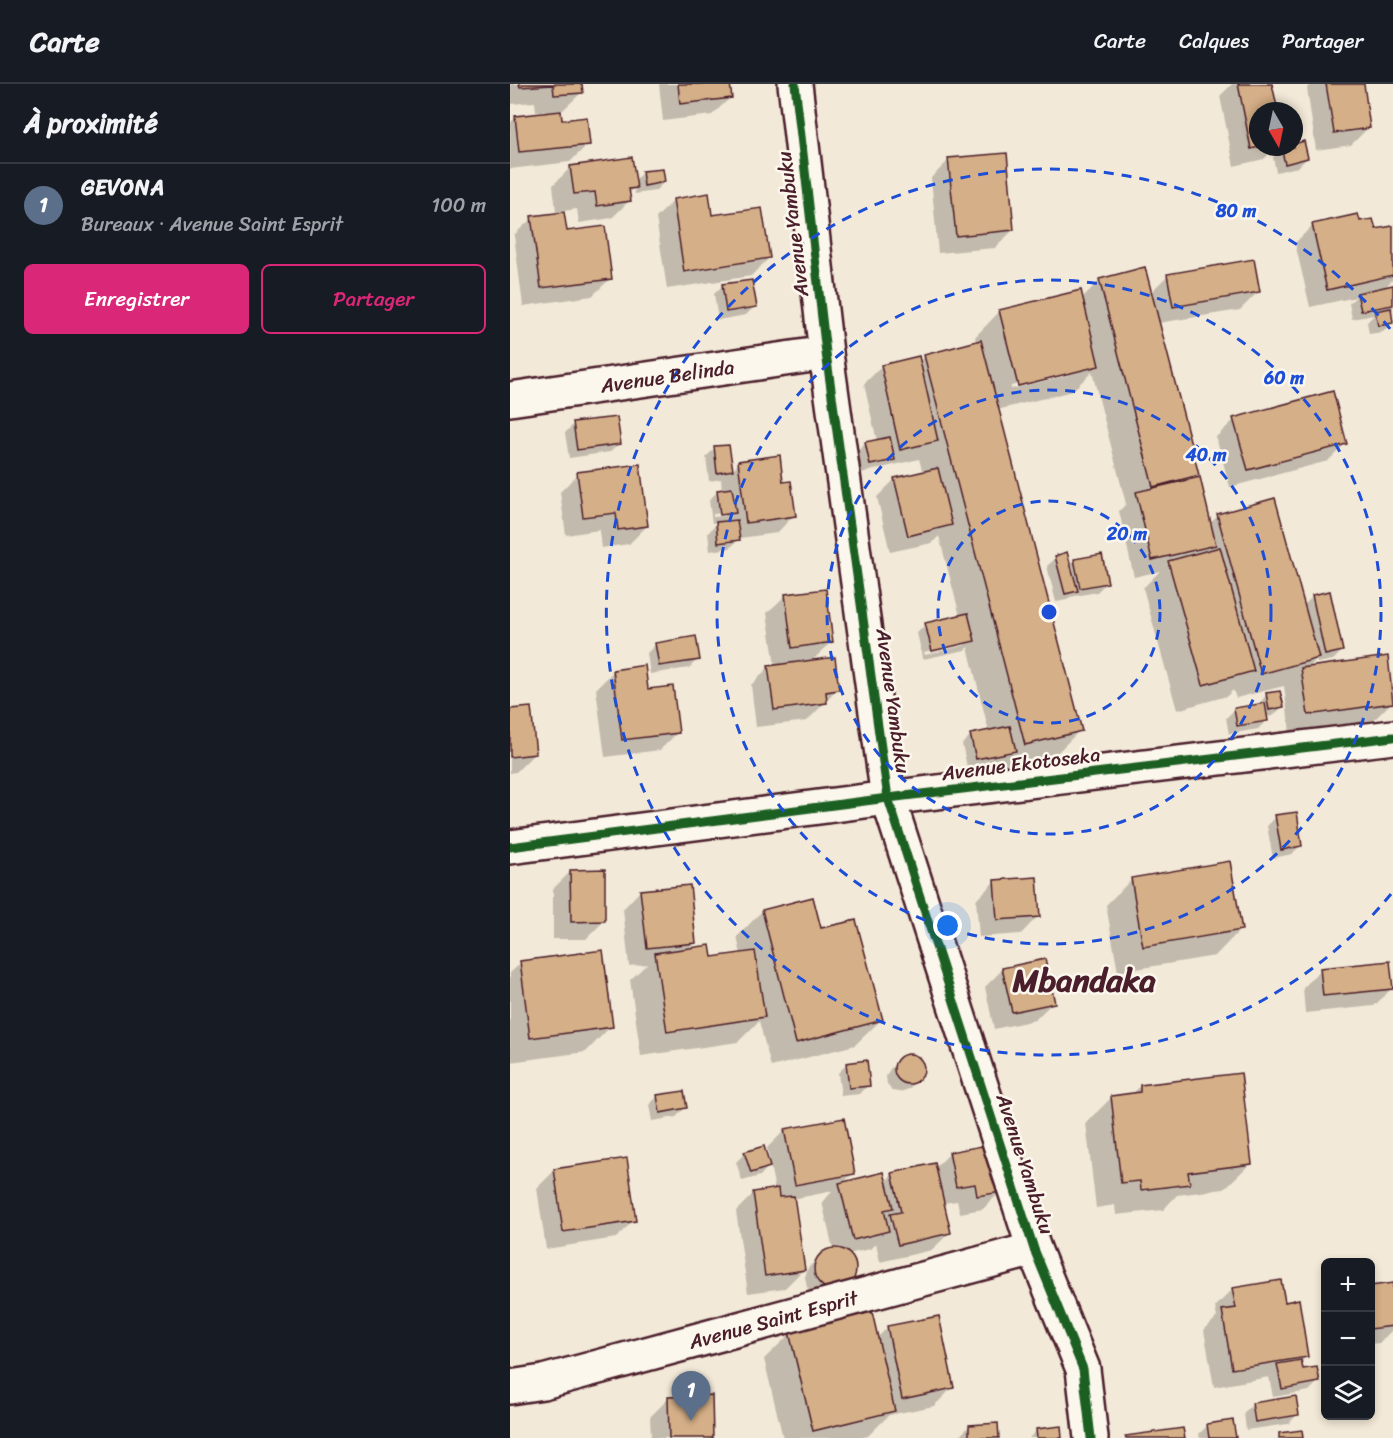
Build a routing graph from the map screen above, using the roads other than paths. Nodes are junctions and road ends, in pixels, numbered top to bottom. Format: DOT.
graph roads {
  1 [pos="795,84"];
  2 [pos="826,353"];
  3 [pos="510,399"];
  4 [pos="1393,736"];
  5 [pos="888,798"];
  6 [pos="510,847"];
  7 [pos="1034,1249"];
  8 [pos="510,1387"];
  9 [pos="1091,1438"];
  1 -- 2 [label="street, Avenue Yambuku"];
  2 -- 3 [label="street, Avenue Belinda"];
  2 -- 5 [label="street, Avenue Yambuku"];
  4 -- 5 [label="street, Avenue Ekotoseka"];
  5 -- 6 [label="street, Avenue Ekotoseka"];
  5 -- 7 [label="street, Avenue Yambuku"];
  7 -- 8 [label="street, Avenue Saint Esprit"];
  7 -- 9 [label="street, Avenue Yambuku"];
}
